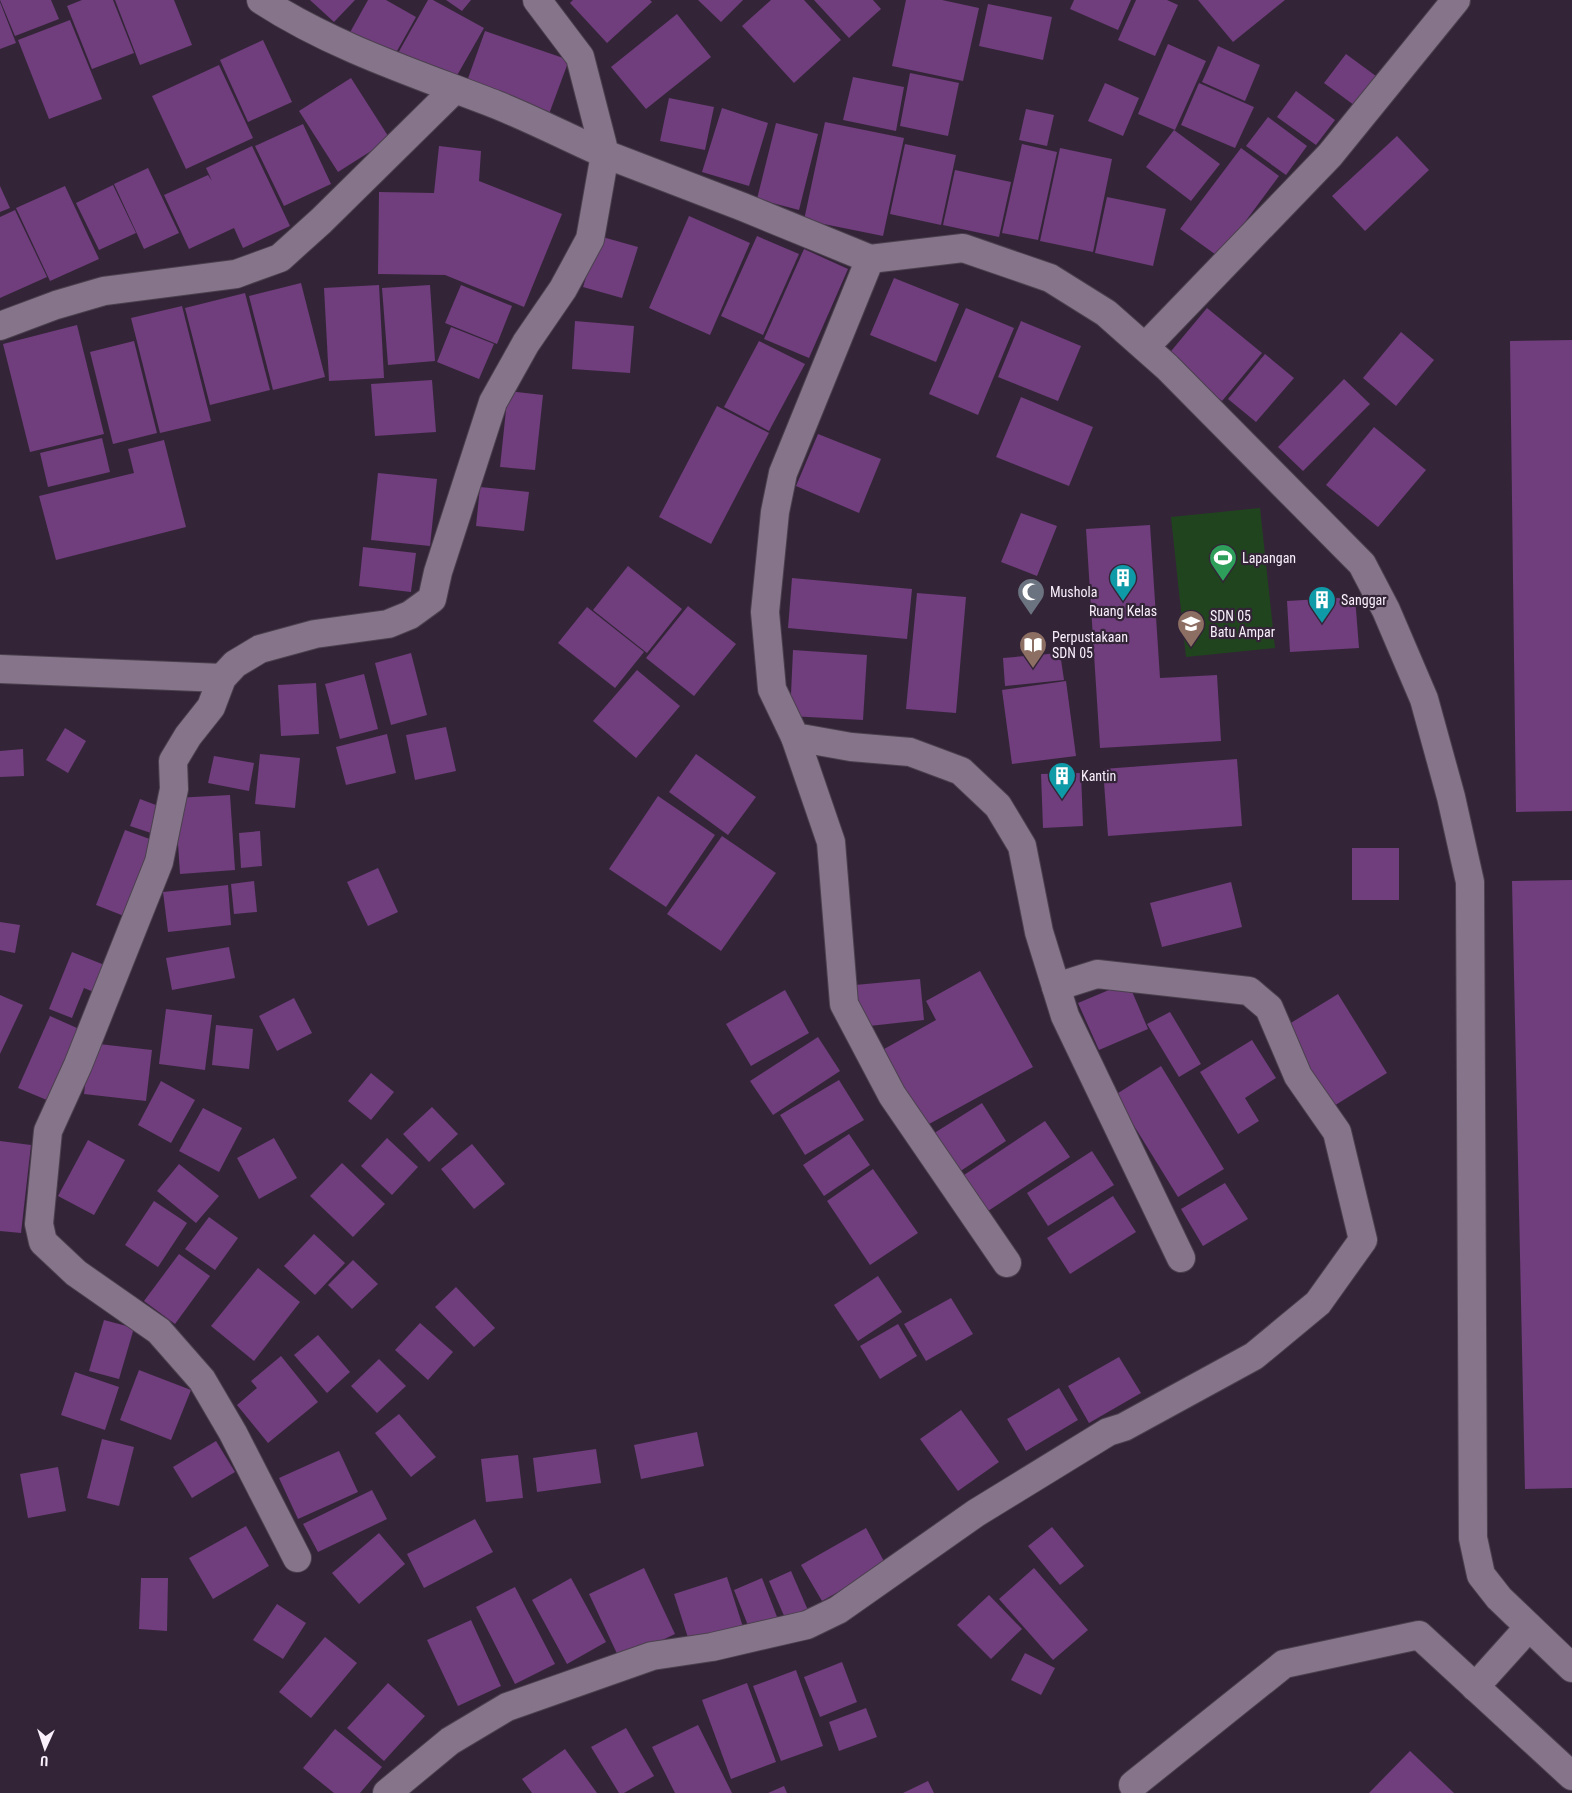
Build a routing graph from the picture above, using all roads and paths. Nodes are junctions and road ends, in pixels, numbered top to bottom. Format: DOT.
graph roads {
  1 [pos="261,0"];
  2 [pos="537,0"];
  3 [pos="1456,0"];
  4 [pos="454,90"];
  5 [pos="605,154"];
  6 [pos="870,259"];
  7 [pos="0,326"];
  8 [pos="1144,347"];
  9 [pos="0,669"];
  10 [pos="222,678"];
  11 [pos="795,736"];
  12 [pos="1056,986"];
  13 [pos="1181,1258"];
  14 [pos="1007,1263"];
  15 [pos="297,1558"];
  16 [pos="1528,1628"];
  17 [pos="1572,1668"];
  18 [pos="1475,1687"];
  19 [pos="1572,1776"];
  20 [pos="1133,1785"];
  21 [pos="387,1793"];
  1 -- 4 [label="street"];
  2 -- 5 [label="street"];
  3 -- 8 [label="street"];
  4 -- 5 [label="street"];
  4 -- 7 [label="street"];
  5 -- 6 [label="street"];
  5 -- 10 [label="street"];
  6 -- 8 [label="street"];
  6 -- 11 [label="street"];
  8 -- 16 [label="street"];
  9 -- 10 [label="street"];
  10 -- 15 [label="street"];
  11 -- 12 [label="street"];
  11 -- 14 [label="street"];
  12 -- 13 [label="street"];
  12 -- 21 [label="street"];
  16 -- 17 [label="street"];
  16 -- 18 [label="street"];
  18 -- 19 [label="street"];
  18 -- 20 [label="street"];
}
